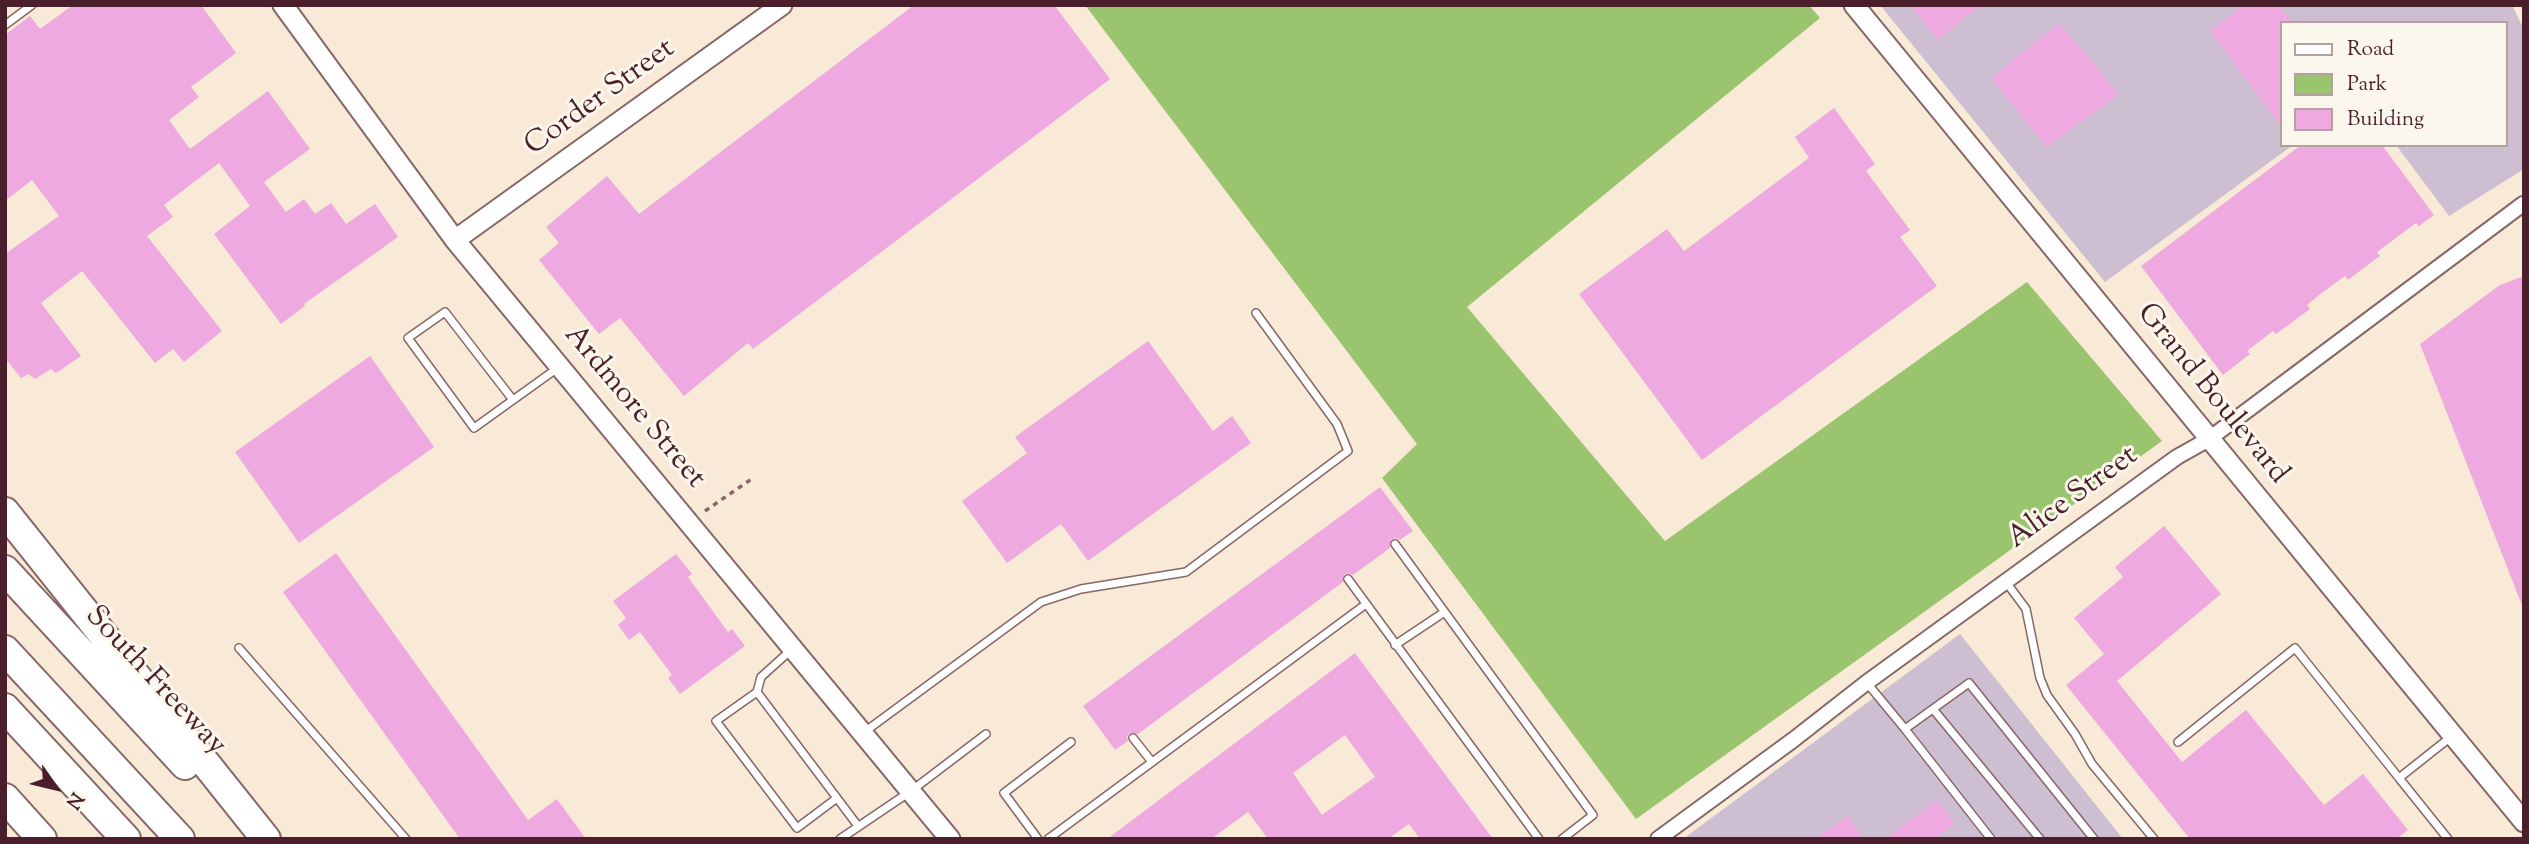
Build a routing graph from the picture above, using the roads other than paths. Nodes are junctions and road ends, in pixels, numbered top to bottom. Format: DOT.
graph roads {
  1 [pos="32,5"];
  2 [pos="283,5"];
  3 [pos="782,5"];
  4 [pos="1854,5"];
  5 [pos="5,25"];
  6 [pos="2523,204"];
  7 [pos="455,240"];
  8 [pos="1256,313"];
  9 [pos="559,366"];
  10 [pos="513,400"];
  11 [pos="2209,439"];
  12 [pos="5,512"];
  13 [pos="1395,544"];
  14 [pos="5,570"];
  15 [pos="1348,579"];
  16 [pos="2005,582"];
  17 [pos="1366,604"];
  18 [pos="1443,612"];
  19 [pos="1395,645"];
  20 [pos="239,648"];
  21 [pos="793,648"];
  22 [pos="5,650"];
  23 [pos="1866,682"];
  24 [pos="757,692"];
  25 [pos="5,708"];
  26 [pos="1933,709"];
  27 [pos="1905,729"];
  28 [pos="863,733"];
  29 [pos="986,734"];
  30 [pos="2452,736"];
  31 [pos="1133,738"];
  32 [pos="1071,742"];
  33 [pos="2178,742"];
  34 [pos="1152,762"];
  35 [pos="2399,778"];
  36 [pos="911,791"];
  37 [pos="837,798"];
  38 [pos="10,804"];
  39 [pos="2524,822"];
  40 [pos="858,827"];
  41 [pos="1050,838"];
  42 [pos="42,839"];
  43 [pos="126,839"];
  44 [pos="180,839"];
  45 [pos="254,839"];
  46 [pos="266,839"];
  47 [pos="406,839"];
  48 [pos="840,839"];
  49 [pos="950,839"];
  50 [pos="1038,839"];
  51 [pos="1539,839"];
  52 [pos="1562,839"];
  53 [pos="1658,839"];
  54 [pos="1991,839"];
  55 [pos="2040,839"];
  56 [pos="2094,839"];
  57 [pos="2154,839"];
  58 [pos="2448,839"];
  1 -- 5 [label="lane"];
  2 -- 7 [label="street, Ardmore Street"];
  3 -- 7 [label="street, Corder Street"];
  4 -- 11 [label="street, Grand Boulevard"];
  6 -- 11 [label="street, Alice Street"];
  7 -- 9 [label="street, Ardmore Street"];
  8 -- 28 [label="lane"];
  9 -- 10 [label="lane"];
  9 -- 21 [label="street, Ardmore Street"];
  10 -- 10 [label="lane"];
  11 -- 16 [label="street, Alice Street"];
  11 -- 30 [label="street, Grand Boulevard"];
  12 -- 46 [label="highway"];
  13 -- 18 [label="lane"];
  14 -- 45 [label="highway, South Freeway"];
  15 -- 17 [label="lane"];
  16 -- 23 [label="street, Alice Street"];
  16 -- 57 [label="lane"];
  17 -- 19 [label="lane"];
  17 -- 34 [label="lane"];
  18 -- 19 [label="lane"];
  18 -- 52 [label="lane"];
  19 -- 51 [label="lane"];
  20 -- 47 [label="lane"];
  21 -- 24 [label="lane"];
  21 -- 28 [label="street, Ardmore Street"];
  22 -- 44 [label="highway"];
  23 -- 27 [label="lane"];
  23 -- 53 [label="street, Alice Street"];
  24 -- 37 [label="lane"];
  24 -- 37 [label="lane"];
  25 -- 43 [label="highway"];
  26 -- 27 [label="lane"];
  26 -- 55 [label="lane"];
  26 -- 56 [label="lane"];
  27 -- 54 [label="lane"];
  28 -- 36 [label="street, Ardmore Street"];
  29 -- 36 [label="lane"];
  30 -- 35 [label="lane"];
  30 -- 39 [label="street, Grand Boulevard"];
  31 -- 34 [label="lane"];
  32 -- 50 [label="lane"];
  33 -- 35 [label="lane"];
  34 -- 41 [label="lane"];
  35 -- 58 [label="lane"];
  36 -- 40 [label="lane"];
  36 -- 49 [label="street, Ardmore Street"];
  37 -- 40 [label="lane"];
  38 -- 42 [label="highway"];
  40 -- 48 [label="lane"];
}
